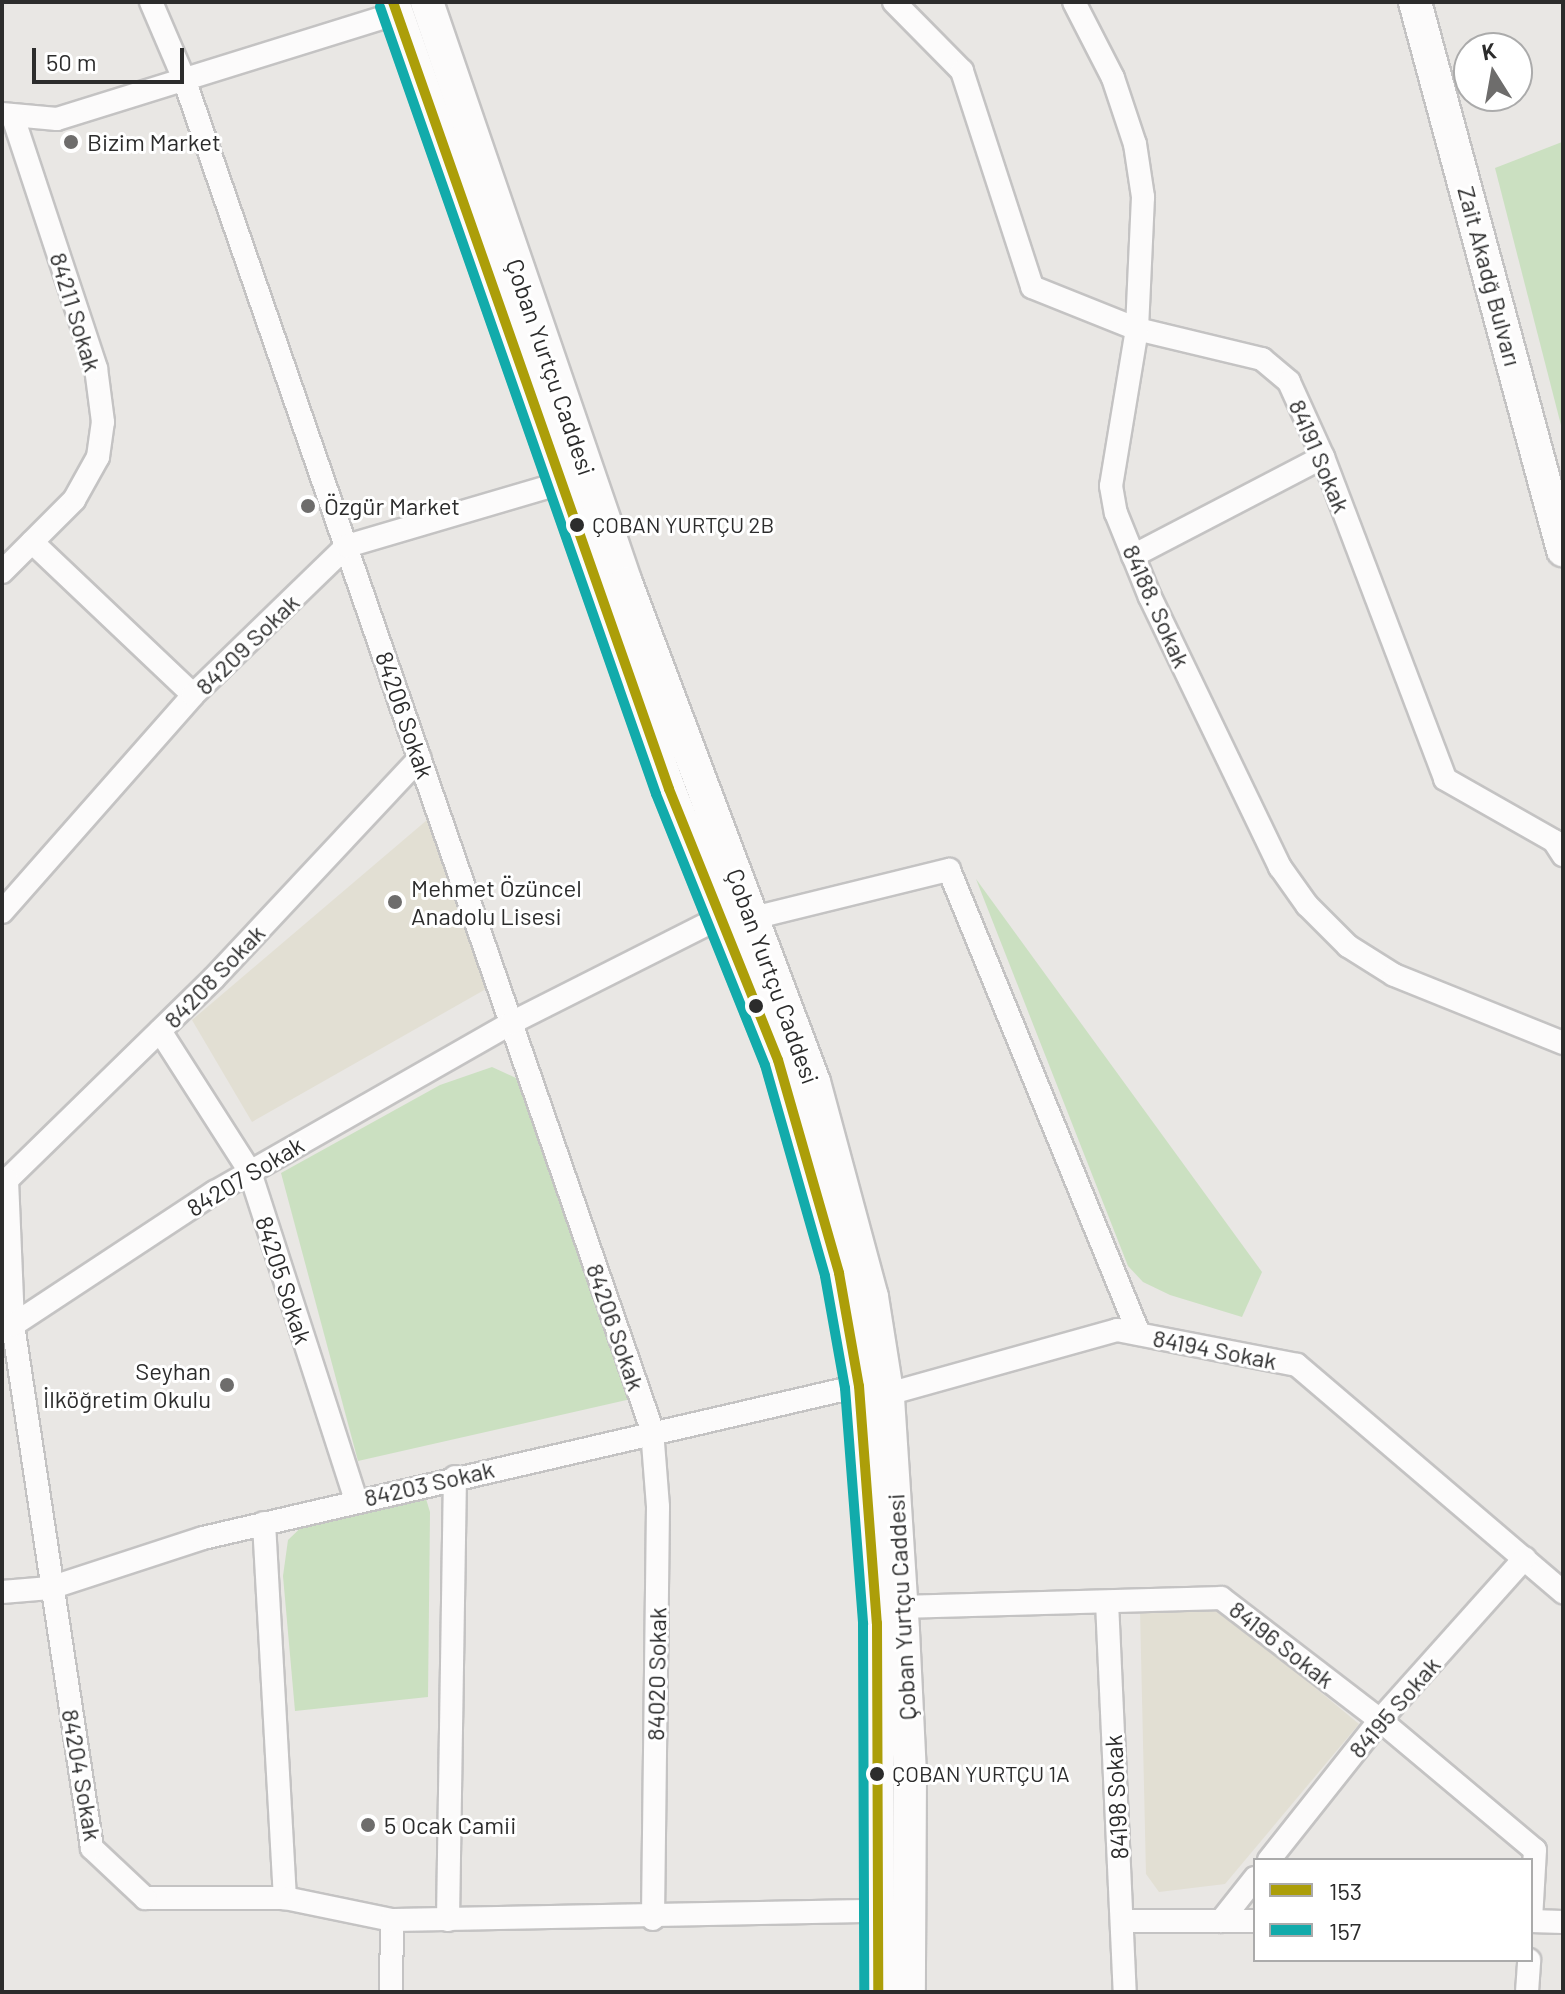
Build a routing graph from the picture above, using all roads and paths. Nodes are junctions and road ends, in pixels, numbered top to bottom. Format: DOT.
graph roads {
  1 [pos="151,2"];
  2 [pos="427,2"];
  3 [pos="894,2"];
  4 [pos="1074,2"];
  5 [pos="1415,2"];
  6 [pos="395,8"];
  7 [pos="184,79"];
  8 [pos="7,115"];
  9 [pos="1137,329"];
  10 [pos="1323,457"];
  11 [pos="561,483"];
  12 [pos="1558,510"];
  13 [pos="32,542"];
  14 [pos="347,546"];
  15 [pos="1563,550"];
  16 [pos="1133,556"];
  17 [pos="2,572"];
  18 [pos="193,695"];
  19 [pos="420,758"];
  20 [pos="1563,855"];
  21 [pos="2,912"];
  22 [pos="721,917"];
  23 [pos="753,918"];
  24 [pos="511,1023"];
  25 [pos="160,1031"];
  26 [pos="1563,1043"];
  27 [pos="250,1172"];
  28 [pos="4,1176"];
  29 [pos="13,1325"];
  30 [pos="1139,1334"];
  31 [pos="874,1390"];
  32 [pos="652,1430"];
  33 [pos="455,1477"];
  34 [pos="356,1501"];
  35 [pos="264,1523"];
  36 [pos="1525,1558"];
  37 [pos="50,1588"];
  38 [pos="2,1592"];
  39 [pos="1563,1592"];
  40 [pos="1107,1602"];
  41 [pos="902,1607"];
  42 [pos="1380,1720"];
  43 [pos="1271,1858"];
  44 [pos="1253,1881"];
  45 [pos="1533,1885"];
  46 [pos="285,1898"];
  47 [pos="879,1911"];
  48 [pos="653,1919"];
  49 [pos="392,1920"];
  50 [pos="448,1920"];
  51 [pos="1533,1920"];
  52 [pos="1122,1921"];
  53 [pos="1253,1921"];
  54 [pos="1563,1922"];
  55 [pos="1529,1962"];
  56 [pos="391,1992"];
  57 [pos="878,1992"];
  58 [pos="909,1992"];
  59 [pos="1125,1992"];
  60 [pos="1527,1992"];
  1 -- 7 [label="street, 84206 Sokak"];
  2 -- 23 [label="main road, Çoban Yurtçu Caddesi"];
  3 -- 9 [label="street, 84191 Sokak"];
  4 -- 9 [label="street, 84188. Sokak"];
  5 -- 12 [label="main road, Zait Akadğ Bulvarı"];
  6 -- 7 [label="street"];
  6 -- 11 [label="main road, Çoban Yurtçu Caddesi"];
  7 -- 8 [label="street"];
  7 -- 14 [label="street, 84206 Sokak"];
  8 -- 13 [label="street, 84211 Sokak"];
  9 -- 10 [label="street, 84191 Sokak"];
  9 -- 16 [label="street, 84188. Sokak"];
  10 -- 16 [label="street"];
  10 -- 20 [label="street, 84191 Sokak"];
  11 -- 14 [label="street, 84209 Sokak"];
  11 -- 22 [label="main road, Çoban Yurtçu Caddesi"];
  12 -- 15 [label="main road, Zait Akadğ Bulvarı"];
  13 -- 17 [label="street, 84211 Sokak"];
  13 -- 18 [label="street"];
  14 -- 18 [label="street, 84209 Sokak"];
  14 -- 19 [label="street, 84206 Sokak"];
  16 -- 26 [label="street, 84188. Sokak"];
  18 -- 21 [label="street, 84209 Sokak"];
  19 -- 24 [label="street, 84206 Sokak"];
  19 -- 25 [label="street, 84208 Sokak"];
  22 -- 24 [label="street, 84207 Sokak"];
  22 -- 31 [label="main road, Çoban Yurtçu Caddesi"];
  23 -- 30 [label="street"];
  23 -- 31 [label="main road, Çoban Yurtçu Caddesi"];
  24 -- 27 [label="street, 84207 Sokak"];
  24 -- 32 [label="street, 84206 Sokak"];
  25 -- 27 [label="street, 84205 Sokak"];
  25 -- 28 [label="street, 84208 Sokak"];
  27 -- 29 [label="street, 84207 Sokak"];
  27 -- 34 [label="street, 84205 Sokak"];
  28 -- 29 [label="street"];
  29 -- 37 [label="street"];
  30 -- 31 [label="street, 84194 Sokak"];
  30 -- 36 [label="street, 84194 Sokak"];
  31 -- 32 [label="street, 84203 Sokak"];
  31 -- 41 [label="main road, Çoban Yurtçu Caddesi"];
  31 -- 47 [label="main road, Çoban Yurtçu Caddesi"];
  32 -- 33 [label="street, 84203 Sokak"];
  32 -- 48 [label="street, 84020 Sokak"];
  33 -- 34 [label="street, 84203 Sokak"];
  33 -- 50 [label="street"];
  34 -- 35 [label="street, 84203 Sokak"];
  35 -- 37 [label="street, 84203 Sokak"];
  35 -- 46 [label="street"];
  36 -- 39 [label="street, 84194 Sokak"];
  36 -- 42 [label="street, 84195 Sokak"];
  37 -- 38 [label="street, 84203 Sokak"];
  37 -- 46 [label="street, 84204 Sokak"];
  40 -- 41 [label="street, 84196 Sokak"];
  40 -- 42 [label="street, 84196 Sokak"];
  40 -- 52 [label="street, 84198 Sokak"];
  41 -- 58 [label="main road, Çoban Yurtçu Caddesi"];
  42 -- 43 [label="street, 84195 Sokak"];
  42 -- 45 [label="street, 84196 Sokak"];
  44 -- 52 [label="street"];
  46 -- 49 [label="street, 84204 Sokak"];
  47 -- 48 [label="street, 84204 Sokak"];
  47 -- 57 [label="main road, Çoban Yurtçu Caddesi"];
  48 -- 50 [label="street, 84204 Sokak"];
  49 -- 50 [label="street, 84204 Sokak"];
  49 -- 56 [label="street"];
  51 -- 54 [label="street"];
  52 -- 53 [label="street"];
  52 -- 59 [label="street, 84198 Sokak"];
  55 -- 60 [label="street"];
}
